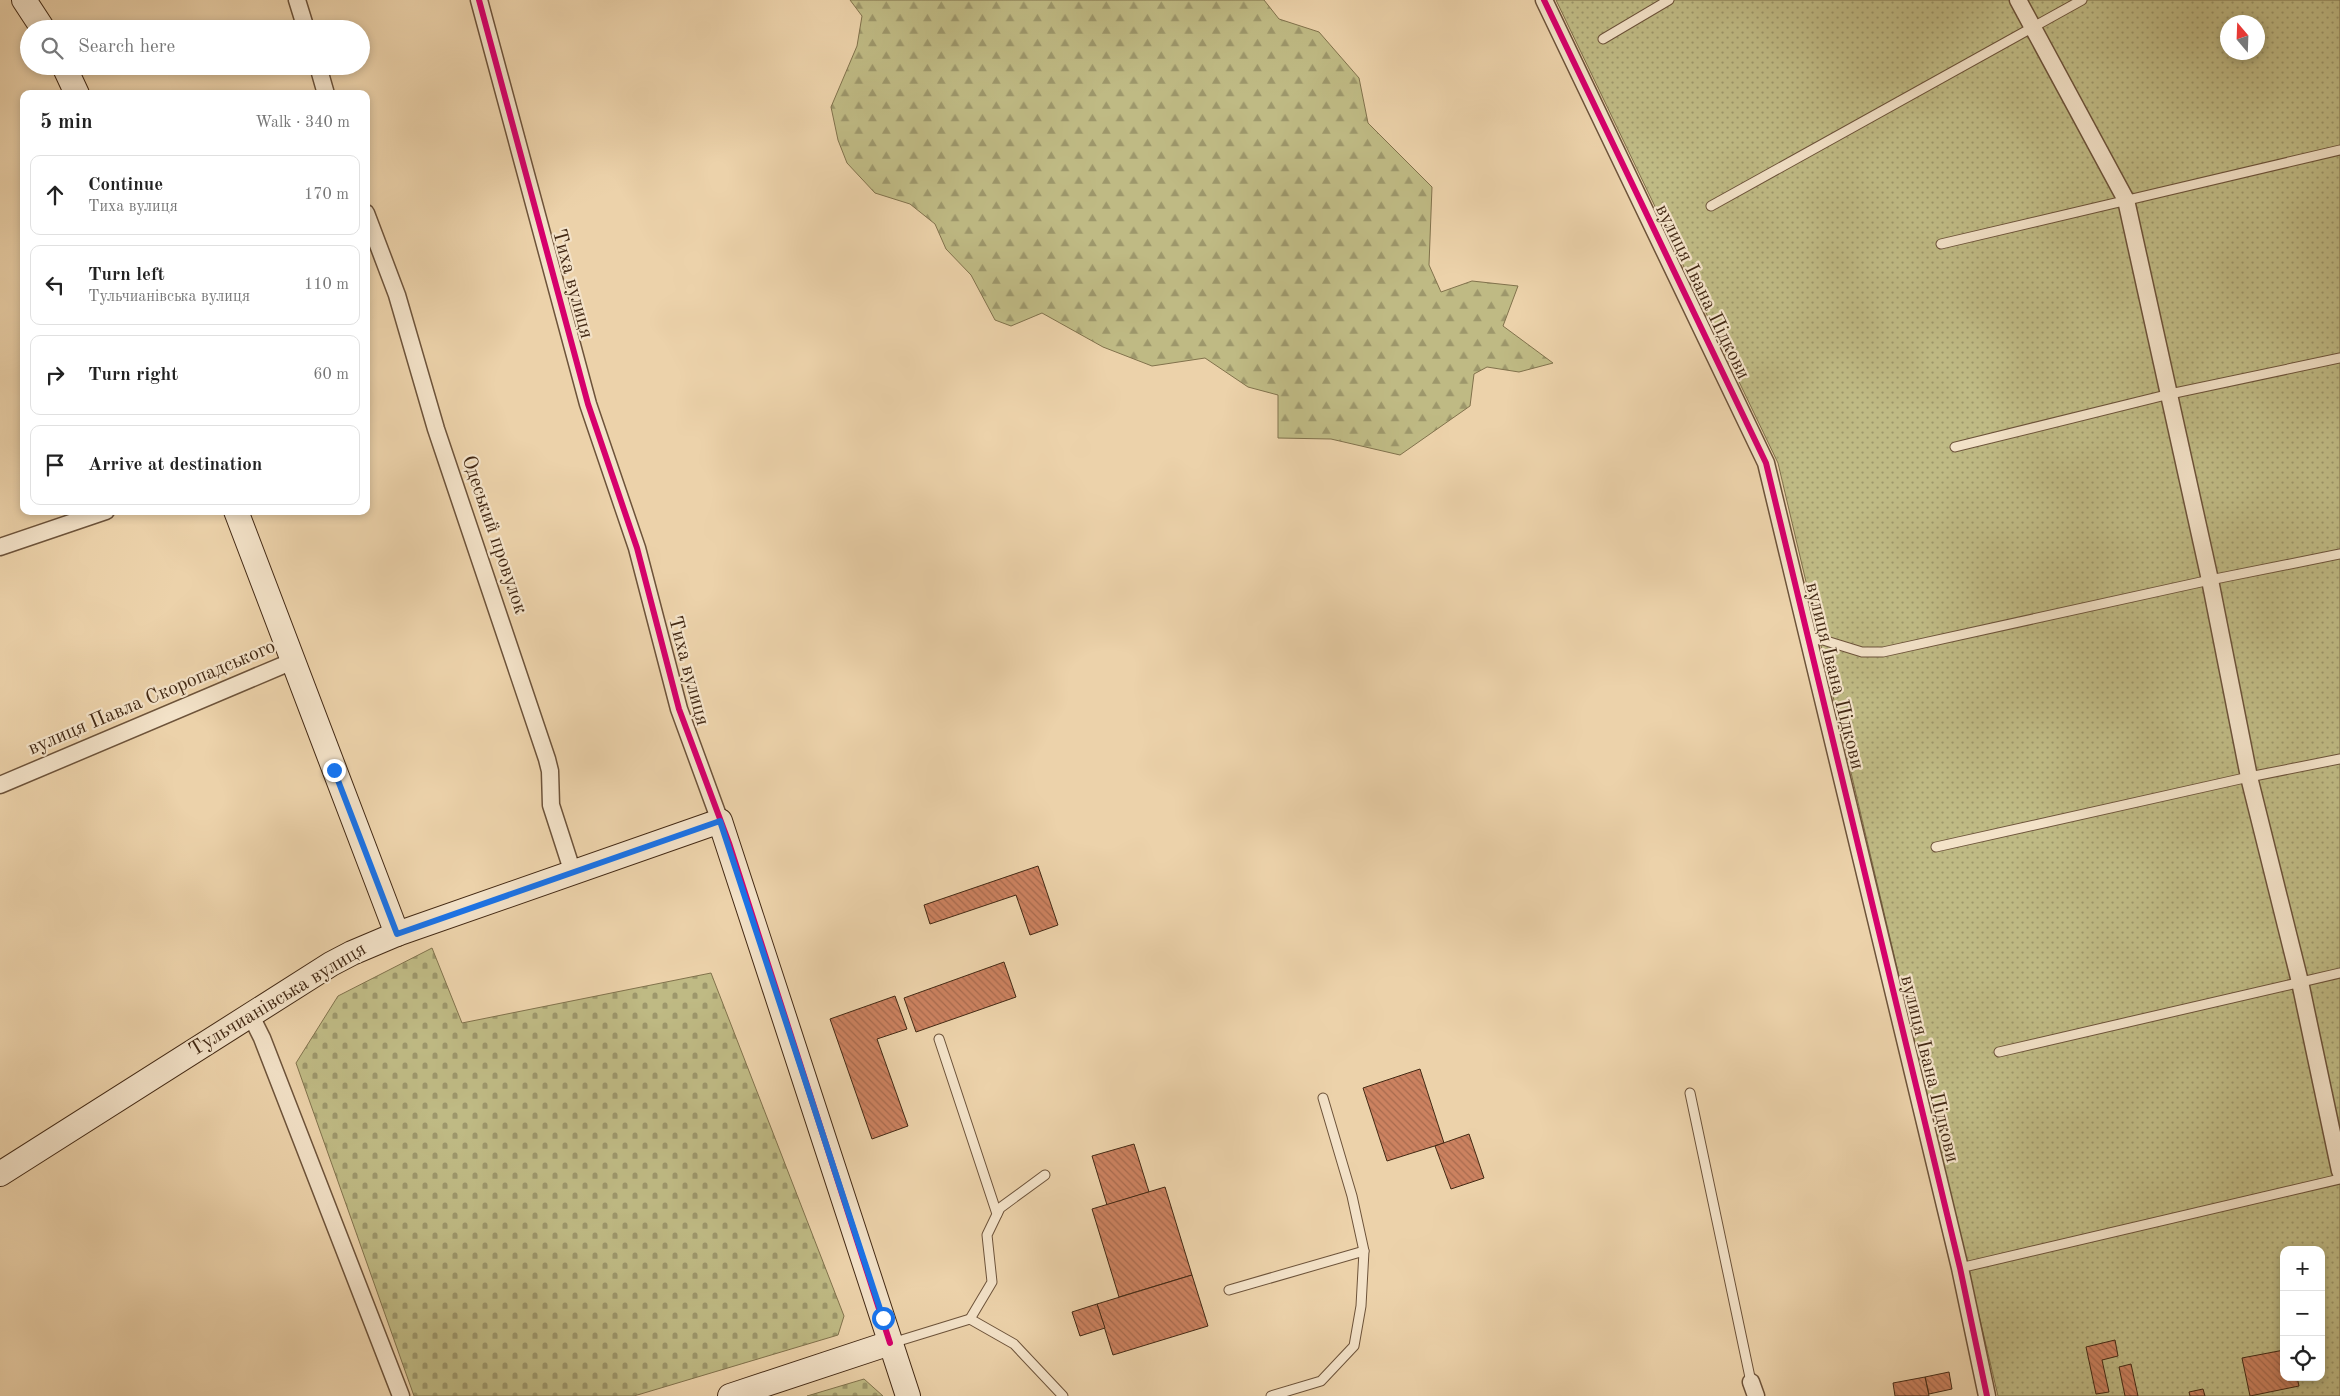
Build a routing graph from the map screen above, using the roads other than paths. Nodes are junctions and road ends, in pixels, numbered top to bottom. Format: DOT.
graph roads {
  1 [pos="24,0"];
  2 [pos="298,0"];
  3 [pos="479,0"];
  4 [pos="1544,0"];
  5 [pos="1670,0"];
  6 [pos="2018,0"];
  7 [pos="2082,0"];
  8 [pos="37,20"];
  9 [pos="304,20"];
  10 [pos="2033,27"];
  11 [pos="1603,39"];
  12 [pos="68,75"];
  13 [pos="321,75"];
  14 [pos="75,90"];
  15 [pos="325,90"];
  16 [pos="2340,150"];
  17 [pos="2126,200"];
  18 [pos="1711,206"];
  19 [pos="370,224"];
  20 [pos="1941,244"];
  21 [pos="2340,358"];
  22 [pos="2170,394"];
  23 [pos="1955,447"];
  24 [pos="94,515"];
  25 [pos="238,515"];
  26 [pos="0,547"];
  27 [pos="2340,554"];
  28 [pos="2210,580"];
  29 [pos="1808,639"];
  30 [pos="293,661"];
  31 [pos="2340,760"];
  32 [pos="2248,777"];
  33 [pos="0,785"];
  34 [pos="720,821"];
  35 [pos="1936,847"];
  36 [pos="573,872"];
  37 [pos="397,934"];
  38 [pos="2340,973"];
  39 [pos="2300,982"];
  40 [pos="250,1014"];
  41 [pos="939,1039"];
  42 [pos="1999,1052"];
  43 [pos="1690,1092"];
  44 [pos="1323,1098"];
  45 [pos="2340,1171"];
  46 [pos="0,1174"];
  47 [pos="1045,1175"];
  48 [pos="2340,1180"];
  49 [pos="997,1214"];
  50 [pos="1364,1251"];
  51 [pos="1960,1268"];
  52 [pos="1229,1290"];
  53 [pos="970,1319"];
  54 [pos="890,1344"];
  55 [pos="1754,1389"];
  56 [pos="401,1396"];
  57 [pos="730,1396"];
  58 [pos="908,1396"];
  59 [pos="1063,1396"];
  60 [pos="1270,1396"];
  61 [pos="1987,1396"];
  1 -- 8 [label="street"];
  2 -- 9 [label="street"];
  3 -- 34 [label="street, Тиха вулиця"];
  4 -- 29 [label="street, вулиця Івана Підкови"];
  5 -- 11 [label="lane"];
  6 -- 10 [label="street"];
  7 -- 10 [label="lane"];
  10 -- 17 [label="street"];
  10 -- 18 [label="lane"];
  12 -- 14 [label="street"];
  13 -- 15 [label="street"];
  16 -- 17 [label="lane"];
  17 -- 20 [label="lane"];
  17 -- 22 [label="street"];
  19 -- 36 [label="street, Одеський провулок"];
  21 -- 22 [label="lane"];
  22 -- 23 [label="lane"];
  22 -- 28 [label="street"];
  24 -- 26 [label="street"];
  25 -- 30 [label="street"];
  27 -- 28 [label="lane"];
  28 -- 29 [label="lane"];
  28 -- 32 [label="street"];
  29 -- 51 [label="street, вулиця Івана Підкови"];
  30 -- 33 [label="street, вулиця Павла Скоропадського"];
  30 -- 37 [label="street"];
  31 -- 32 [label="lane"];
  32 -- 35 [label="lane"];
  32 -- 39 [label="street"];
  34 -- 36 [label="street, Тульчианівська вулиця"];
  34 -- 54 [label="street, Тиха вулиця"];
  36 -- 37 [label="street, Тульчианівська вулиця"];
  37 -- 40 [label="street, Тульчианівська вулиця"];
  38 -- 39 [label="lane"];
  39 -- 42 [label="lane"];
  39 -- 45 [label="street"];
  40 -- 46 [label="street, Тульчианівська вулиця"];
  40 -- 56 [label="street"];
  41 -- 49 [label="lane"];
  43 -- 55 [label="lane"];
  44 -- 50 [label="lane"];
  47 -- 49 [label="lane"];
  48 -- 51 [label="lane"];
  49 -- 53 [label="lane"];
  50 -- 52 [label="lane"];
  50 -- 60 [label="lane"];
  51 -- 61 [label="street, вулиця Івана Підкови"];
  53 -- 54 [label="lane"];
  53 -- 59 [label="lane"];
  54 -- 57 [label="street"];
  54 -- 58 [label="street, Тиха вулиця"];
}
